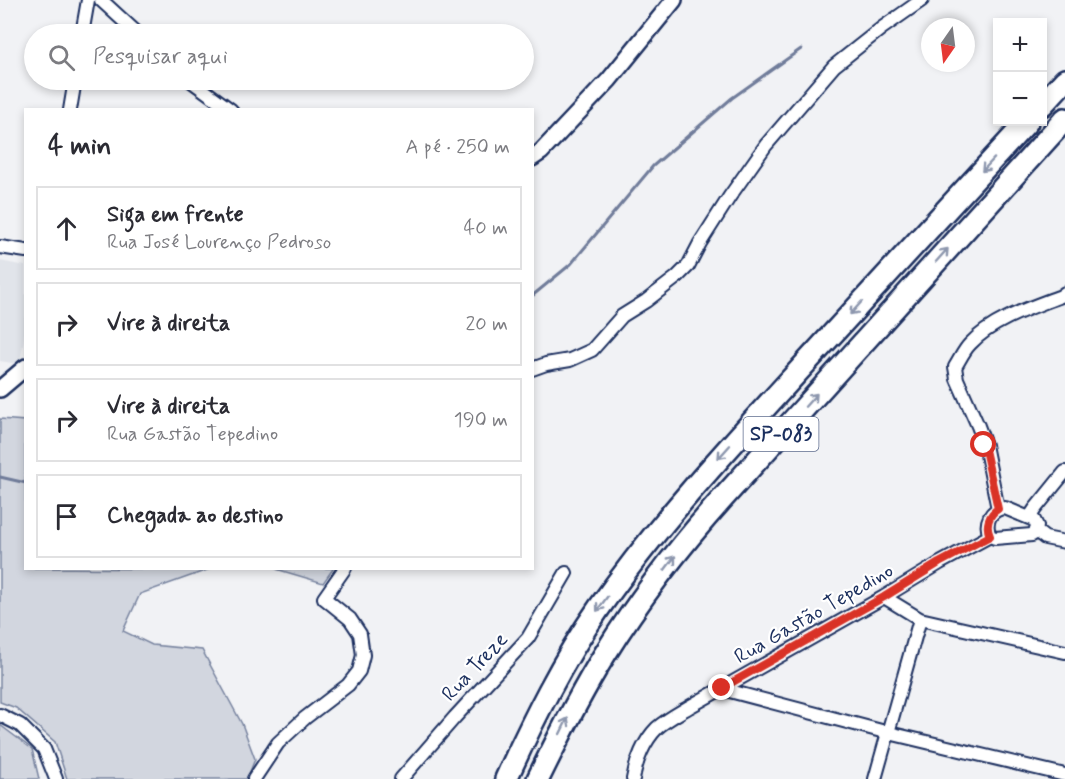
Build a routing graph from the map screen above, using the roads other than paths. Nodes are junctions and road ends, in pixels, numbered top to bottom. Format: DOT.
graph roads {
  1 [pos="88,0"];
  2 [pos="101,0"];
  3 [pos="674,0"];
  4 [pos="922,0"];
  5 [pos="84,24"];
  6 [pos="127,24"];
  7 [pos="1065,80"];
  8 [pos="73,90"];
  9 [pos="204,90"];
  10 [pos="1047,100"];
  11 [pos="70,108"];
  12 [pos="228,108"];
  13 [pos="1065,119"];
  14 [pos="1023,126"];
  15 [pos="534,157"];
  16 [pos="0,247"];
  17 [pos="24,251"];
  18 [pos="1065,293"];
  19 [pos="534,368"];
  20 [pos="24,369"];
  21 [pos="0,389"];
  22 [pos="1065,472"];
  23 [pos="998,509"];
  24 [pos="1029,518"];
  25 [pos="1036,531"];
  26 [pos="990,536"];
  27 [pos="1065,542"];
  28 [pos="344,570"];
  29 [pos="566,573"];
  30 [pos="884,597"];
  31 [pos="920,619"];
  32 [pos="1065,652"];
  33 [pos="722,688"];
  34 [pos="0,715"];
  35 [pos="889,733"];
  36 [pos="1065,775"];
  37 [pos="56,779"];
  38 [pos="254,779"];
  39 [pos="401,779"];
  40 [pos="506,779"];
  41 [pos="538,779"];
  42 [pos="633,779"];
  43 [pos="875,779"];
  1 -- 5 [label="street"];
  2 -- 6 [label="street"];
  3 -- 15 [label="street"];
  4 -- 19 [label="street"];
  7 -- 10 [label="highway"];
  8 -- 11 [label="street"];
  9 -- 12 [label="street"];
  41 -- 13 [label="highway, SP-083, one-way"];
  14 -- 40 [label="highway, SP-083, one-way"];
  16 -- 17 [label="street"];
  18 -- 23 [label="street"];
  20 -- 21 [label="street"];
  22 -- 24 [label="street"];
  23 -- 24 [label="street"];
  23 -- 26 [label="street"];
  24 -- 25 [label="street"];
  25 -- 26 [label="street"];
  25 -- 27 [label="street"];
  26 -- 30 [label="street, Rua Gastão Tepedino"];
  28 -- 38 [label="street"];
  29 -- 39 [label="street, Rua Treze"];
  30 -- 31 [label="street"];
  30 -- 33 [label="street, Rua Gastão Tepedino"];
  31 -- 32 [label="street"];
  31 -- 35 [label="street"];
  33 -- 35 [label="street"];
  33 -- 42 [label="street, Rua Gastão Tepedino"];
  34 -- 37 [label="street"];
  35 -- 36 [label="street"];
  35 -- 43 [label="street"];
}
